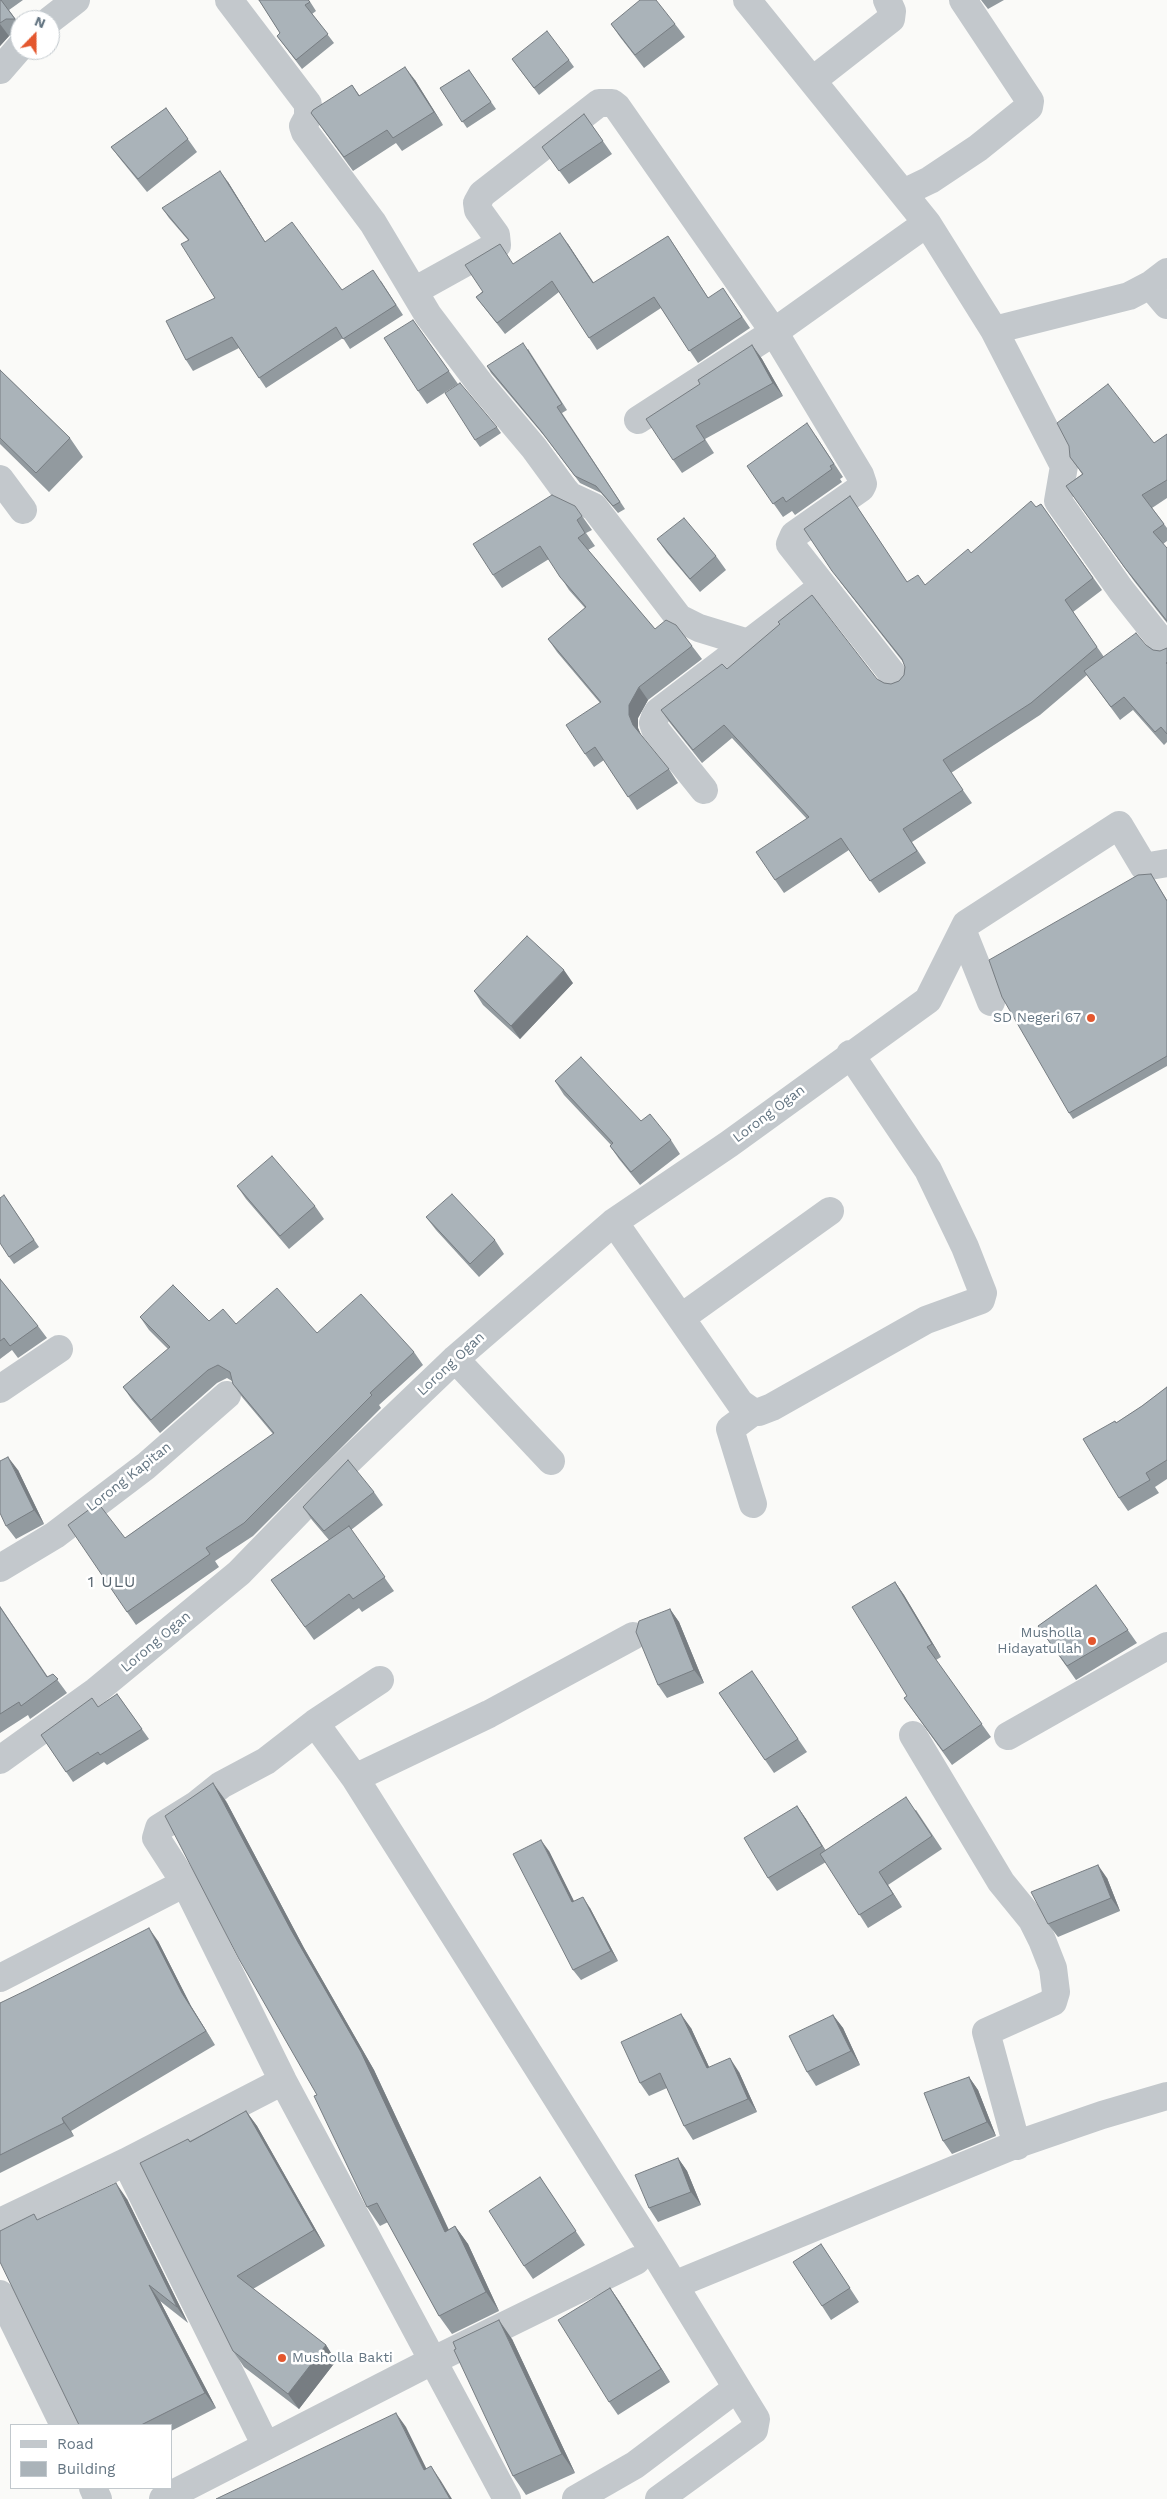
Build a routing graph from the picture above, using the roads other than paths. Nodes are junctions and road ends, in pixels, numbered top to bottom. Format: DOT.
graph roads {
  1 [pos="76,0"];
  2 [pos="229,0"];
  3 [pos="747,0"];
  4 [pos="886,0"];
  5 [pos="963,0"];
  6 [pos="60,12"];
  7 [pos="10,58"];
  8 [pos="0,70"];
  9 [pos="813,80"];
  10 [pos="903,193"];
  11 [pos="927,224"];
  12 [pos="1161,287"];
  13 [pos="414,291"];
  14 [pos="782,327"];
  15 [pos="994,330"];
  16 [pos="638,420"];
  17 [pos="0,479"];
  18 [pos="23,510"];
  19 [pos="822,587"];
  20 [pos="748,643"];
  21 [pos="1167,648"];
  22 [pos="898,681"];
  23 [pos="704,790"];
  24 [pos="1167,863"];
  25 [pos="963,932"];
  26 [pos="991,1002"];
  27 [pos="850,1054"];
  28 [pos="830,1211"];
  29 [pos="614,1222"];
  30 [pos="682,1317"];
  31 [pos="59,1349"];
  32 [pos="455,1359"];
  33 [pos="0,1389"];
  34 [pos="227,1395"];
  35 [pos="753,1412"];
  36 [pos="550,1461"];
  37 [pos="753,1504"];
  38 [pos="0,1568"];
  39 [pos="633,1636"];
  40 [pos="1167,1646"];
  41 [pos="380,1680"];
  42 [pos="315,1723"];
  43 [pos="913,1734"];
  44 [pos="1008,1736"];
  45 [pos="0,1760"];
  46 [pos="355,1778"];
  47 [pos="185,1883"];
  48 [pos="0,1978"];
  49 [pos="283,2081"];
  50 [pos="1167,2096"];
  51 [pos="1017,2146"];
  52 [pos="126,2162"];
  53 [pos="0,2222"];
  54 [pos="636,2261"];
  55 [pos="674,2285"];
  56 [pos="0,2294"];
  57 [pos="432,2361"];
  58 [pos="736,2388"];
  59 [pos="64,2424"];
  60 [pos="266,2446"];
  61 [pos="635,2465"];
  62 [pos="163,2499"];
  63 [pos="507,2499"];
  64 [pos="576,2499"];
  65 [pos="660,2499"];
  1 -- 6 [label="street"];
  2 -- 13 [label="street"];
  3 -- 9 [label="street"];
  4 -- 9 [label="street"];
  5 -- 10 [label="street"];
  7 -- 8 [label="street"];
  9 -- 10 [label="street"];
  10 -- 11 [label="street"];
  11 -- 14 [label="street"];
  11 -- 15 [label="street"];
  12 -- 15 [label="street"];
  13 -- 14 [label="street"];
  13 -- 20 [label="street"];
  14 -- 16 [label="street"];
  14 -- 19 [label="street"];
  15 -- 21 [label="street"];
  17 -- 18 [label="street"];
  19 -- 20 [label="street"];
  19 -- 22 [label="street"];
  20 -- 23 [label="street"];
  24 -- 25 [label="street"];
  25 -- 26 [label="street"];
  25 -- 27 [label="street, Lorong Ogan"];
  27 -- 29 [label="street, Lorong Ogan"];
  27 -- 35 [label="street"];
  28 -- 30 [label="street"];
  29 -- 30 [label="street"];
  29 -- 32 [label="street, Lorong Ogan"];
  30 -- 35 [label="street"];
  31 -- 33 [label="street"];
  32 -- 36 [label="street"];
  32 -- 45 [label="street, Lorong Ogan"];
  34 -- 38 [label="street, Lorong Kapitan"];
  35 -- 37 [label="street"];
  39 -- 46 [label="street"];
  40 -- 44 [label="street"];
  41 -- 42 [label="street"];
  42 -- 46 [label="street"];
  42 -- 47 [label="street"];
  43 -- 51 [label="street"];
  46 -- 55 [label="street"];
  47 -- 48 [label="street"];
  47 -- 49 [label="street"];
  49 -- 52 [label="street"];
  49 -- 57 [label="street"];
  50 -- 51 [label="street"];
  51 -- 55 [label="street"];
  52 -- 53 [label="street"];
  52 -- 60 [label="street"];
  54 -- 57 [label="street"];
  55 -- 58 [label="street"];
  56 -- 59 [label="street"];
  57 -- 60 [label="street"];
  57 -- 63 [label="street"];
  58 -- 61 [label="street"];
  58 -- 65 [label="street"];
  60 -- 62 [label="street"];
  61 -- 64 [label="street"];
  61 -- 65 [label="street"];
}
